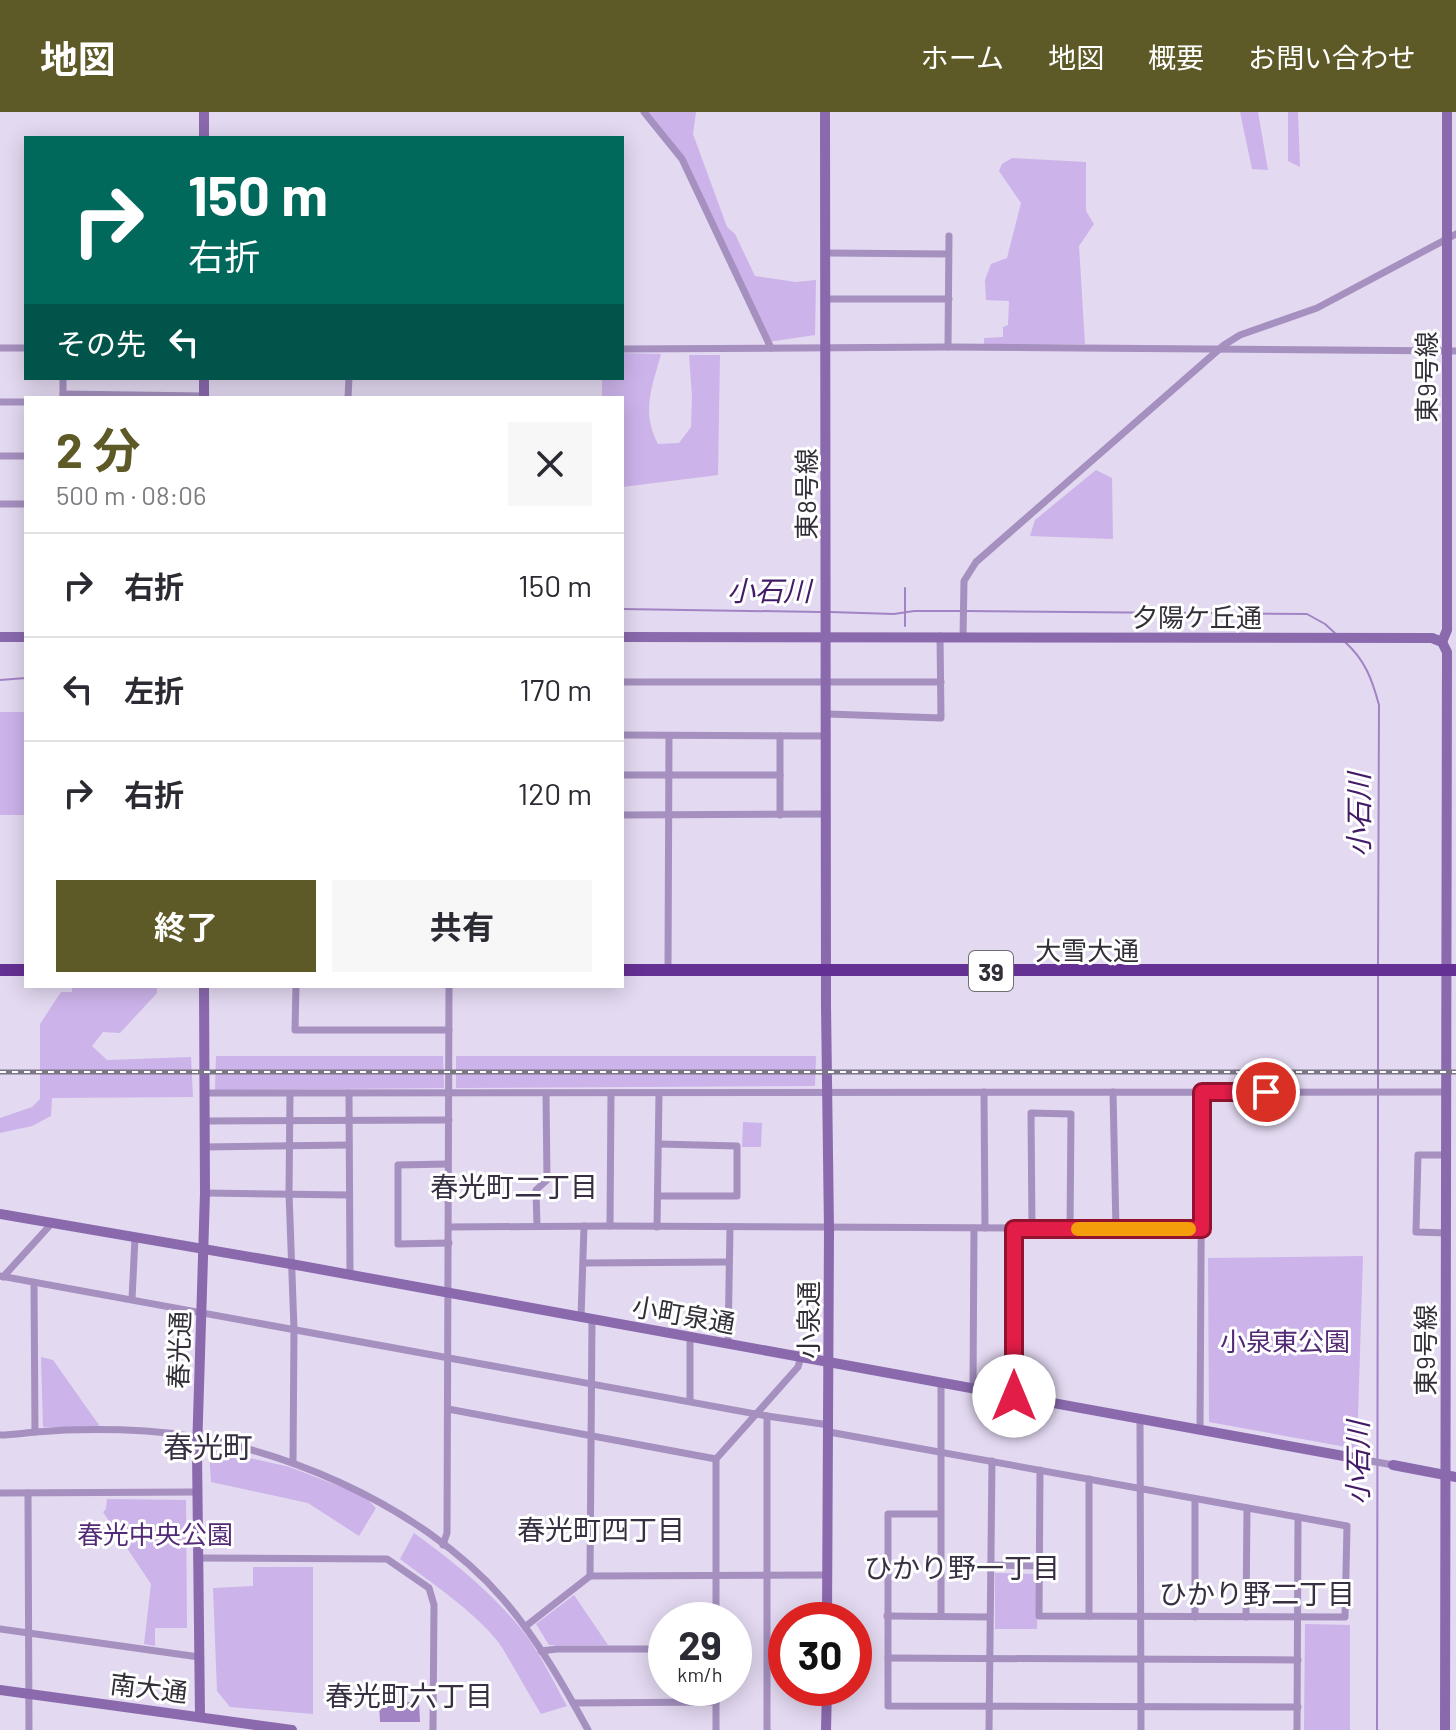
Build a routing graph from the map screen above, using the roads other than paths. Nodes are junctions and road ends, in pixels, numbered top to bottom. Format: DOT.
graph roads {
  1 [pos="204,112"];
  2 [pos="644,112"];
  3 [pos="825,112"];
  4 [pos="1447,112"];
  5 [pos="204,136"];
  6 [pos="949,236"];
  7 [pos="1452,236"];
  8 [pos="827,253"];
  9 [pos="948,254"];
  10 [pos="827,299"];
  11 [pos="949,299"];
  12 [pos="948,347"];
  13 [pos="0,348"];
  14 [pos="24,348"];
  15 [pos="771,348"];
  16 [pos="827,348"];
  17 [pos="624,349"];
  18 [pos="1218,350"];
  19 [pos="1451,351"];
  20 [pos="0,402"];
  21 [pos="24,402"];
  22 [pos="0,456"];
  23 [pos="24,456"];
  24 [pos="0,504"];
  25 [pos="24,504"];
  26 [pos="1451,630"];
  27 [pos="940,636"];
  28 [pos="0,637"];
  29 [pos="24,637"];
  30 [pos="624,637"];
  31 [pos="826,637"];
  32 [pos="963,637"];
  33 [pos="1442,642"];
  34 [pos="624,682"];
  35 [pos="826,682"];
  36 [pos="941,682"];
  37 [pos="828,714"];
  38 [pos="1451,719"];
  39 [pos="624,735"];
  40 [pos="669,736"];
  41 [pos="780,736"];
  42 [pos="827,736"];
  43 [pos="624,775"];
  44 [pos="668,775"];
  45 [pos="780,775"];
  46 [pos="668,814"];
  47 [pos="825,814"];
  48 [pos="624,815"];
  49 [pos="780,815"];
  50 [pos="0,970"];
  51 [pos="24,970"];
  52 [pos="624,970"];
  53 [pos="668,970"];
  54 [pos="1451,970"];
  55 [pos="828,971"];
  56 [pos="204,988"];
  57 [pos="296,988"];
  58 [pos="449,988"];
  59 [pos="449,1030"];
  60 [pos="984,1092"];
  61 [pos="1113,1092"];
  62 [pos="1202,1092"];
  63 [pos="1446,1092"];
  64 [pos="204,1093"];
  65 [pos="349,1093"];
  66 [pos="449,1093"];
  67 [pos="546,1093"];
  68 [pos="611,1093"];
  69 [pos="659,1093"];
  70 [pos="290,1094"];
  71 [pos="828,1094"];
  72 [pos="449,1120"];
  73 [pos="204,1121"];
  74 [pos="289,1121"];
  75 [pos="349,1121"];
  76 [pos="1451,1121"];
  77 [pos="659,1144"];
  78 [pos="349,1145"];
  79 [pos="289,1146"];
  80 [pos="204,1147"];
  81 [pos="1446,1155"];
  82 [pos="448,1164"];
  83 [pos="1451,1170"];
  84 [pos="205,1193"];
  85 [pos="289,1193"];
  86 [pos="349,1195"];
  87 [pos="658,1196"];
  88 [pos="0,1214"];
  89 [pos="53,1222"];
  90 [pos="537,1226"];
  91 [pos="584,1226"];
  92 [pos="610,1226"];
  93 [pos="449,1227"];
  94 [pos="657,1227"];
  95 [pos="730,1228"];
  96 [pos="974,1228"];
  97 [pos="985,1228"];
  98 [pos="829,1229"];
  99 [pos="1014,1229"];
  100 [pos="1032,1229"];
  101 [pos="1070,1229"];
  102 [pos="1116,1229"];
  103 [pos="1202,1229"];
  104 [pos="1446,1233"];
  105 [pos="135,1238"];
  106 [pos="449,1243"];
  107 [pos="203,1249"];
  108 [pos="728,1262"];
  109 [pos="585,1263"];
  110 [pos="291,1264"];
  111 [pos="350,1275"];
  112 [pos="1,1277"];
  113 [pos="34,1283"];
  114 [pos="448,1293"];
  115 [pos="132,1299"];
  116 [pos="201,1313"];
  117 [pos="587,1318"];
  118 [pos="294,1329"];
  119 [pos="690,1337"];
  120 [pos="728,1344"];
  121 [pos="1451,1354"];
  122 [pos="446,1357"];
  123 [pos="801,1357"];
  124 [pos="828,1362"];
  125 [pos="592,1382"];
  126 [pos="941,1383"];
  127 [pos="973,1388"];
  128 [pos="1014,1396"];
  129 [pos="690,1401"];
  130 [pos="448,1409"];
  131 [pos="758,1413"];
  132 [pos="767,1416"];
  133 [pos="1140,1419"];
  134 [pos="829,1428"];
  135 [pos="1200,1430"];
  136 [pos="35,1432"];
  137 [pos="0,1435"];
  138 [pos="591,1436"];
  139 [pos="197,1437"];
  140 [pos="941,1452"];
  141 [pos="716,1459"];
  142 [pos="1360,1459"];
  143 [pos="992,1461"];
  144 [pos="293,1462"];
  145 [pos="1393,1465"];
  146 [pos="1040,1470"];
  147 [pos="1451,1476"];
  148 [pos="1089,1479"];
  149 [pos="1140,1488"];
  150 [pos="197,1492"];
  151 [pos="0,1493"];
  152 [pos="28,1493"];
  153 [pos="1195,1499"];
  154 [pos="1247,1508"];
  155 [pos="940,1514"];
  156 [pos="1298,1517"];
  157 [pos="443,1545"];
  158 [pos="197,1558"];
  159 [pos="990,1565"];
  160 [pos="1040,1566"];
  161 [pos="1450,1570"];
  162 [pos="716,1575"];
  163 [pos="767,1575"];
  164 [pos="827,1575"];
  165 [pos="590,1576"];
  166 [pos="716,1602"];
  167 [pos="827,1602"];
  168 [pos="887,1616"];
  169 [pos="941,1616"];
  170 [pos="1089,1616"];
  171 [pos="1140,1616"];
  172 [pos="989,1617"];
  173 [pos="1195,1617"];
  174 [pos="1246,1617"];
  175 [pos="1298,1617"];
  176 [pos="526,1626"];
  177 [pos="0,1629"];
  178 [pos="28,1633"];
  179 [pos="648,1649"];
  180 [pos="541,1651"];
  181 [pos="199,1657"];
  182 [pos="1140,1657"];
  183 [pos="888,1658"];
  184 [pos="989,1658"];
  185 [pos="1298,1660"];
  186 [pos="0,1690"];
  187 [pos="29,1694"];
  188 [pos="648,1702"];
  189 [pos="573,1703"];
  190 [pos="716,1706"];
  191 [pos="827,1706"];
  192 [pos="989,1706"];
  193 [pos="1140,1706"];
  194 [pos="1451,1706"];
  195 [pos="1298,1707"];
  196 [pos="200,1722"];
  197 [pos="29,1730"];
  198 [pos="292,1730"];
  199 [pos="433,1730"];
  200 [pos="588,1730"];
  201 [pos="716,1730"];
  202 [pos="767,1730"];
  203 [pos="826,1730"];
  204 [pos="989,1730"];
  205 [pos="1141,1730"];
  206 [pos="1297,1730"];
  207 [pos="1445,1730"];
  1 -- 5 [label="street"];
  2 -- 15 [label="street"];
  3 -- 8 [label="street, 東8号線"];
  4 -- 7 [label="street, 東9号線"];
  6 -- 9 [label="street"];
  7 -- 18 [label="street"];
  7 -- 19 [label="street, 東9号線"];
  8 -- 9 [label="street"];
  8 -- 10 [label="street, 東8号線"];
  9 -- 11 [label="street"];
  10 -- 11 [label="street"];
  10 -- 16 [label="street, 東8号線"];
  11 -- 12 [label="street"];
  12 -- 16 [label="street"];
  12 -- 18 [label="street"];
  13 -- 14 [label="street"];
  15 -- 16 [label="street"];
  15 -- 17 [label="street"];
  16 -- 31 [label="street, 東8号線"];
  18 -- 19 [label="street"];
  18 -- 32 [label="street"];
  19 -- 26 [label="street, 東9号線"];
  20 -- 21 [label="street"];
  22 -- 23 [label="street"];
  24 -- 25 [label="street"];
  26 -- 33 [label="street, 東9号線"];
  27 -- 31 [label="street, 夕陽ケ丘通"];
  27 -- 32 [label="street, 夕陽ケ丘通"];
  27 -- 36 [label="street"];
  28 -- 29 [label="street"];
  30 -- 31 [label="street, 夕陽ケ丘通"];
  31 -- 35 [label="street, 東8号線"];
  32 -- 33 [label="street, 夕陽ケ丘通"];
  33 -- 38 [label="street"];
  34 -- 35 [label="street"];
  35 -- 36 [label="street"];
  35 -- 37 [label="street, 東8号線"];
  36 -- 37 [label="street"];
  37 -- 42 [label="street, 東8号線"];
  38 -- 54 [label="street"];
  39 -- 40 [label="street"];
  40 -- 41 [label="street"];
  40 -- 44 [label="street"];
  41 -- 42 [label="street"];
  41 -- 45 [label="street"];
  42 -- 47 [label="street, 東8号線"];
  43 -- 44 [label="street"];
  44 -- 45 [label="street"];
  44 -- 46 [label="street"];
  45 -- 49 [label="street"];
  46 -- 48 [label="street"];
  46 -- 49 [label="street"];
  46 -- 53 [label="street"];
  47 -- 49 [label="street"];
  47 -- 55 [label="street, 東8号線"];
  50 -- 51 [label="highway"];
  52 -- 53 [label="highway, 大雪大通 / 39"];
  53 -- 55 [label="highway, 大雪大通 / 39"];
  54 -- 55 [label="highway, 大雪大通 / 39"];
  54 -- 63 [label="street, 東9号線"];
  55 -- 71 [label="street, 小泉通"];
  56 -- 64 [label="street, 春光通"];
  57 -- 59 [label="street"];
  58 -- 59 [label="street"];
  59 -- 66 [label="street"];
  60 -- 61 [label="street"];
  60 -- 71 [label="street"];
  60 -- 97 [label="street"];
  61 -- 62 [label="street"];
  61 -- 102 [label="street"];
  62 -- 63 [label="street"];
  62 -- 103 [label="street"];
  63 -- 76 [label="street, 東9号線"];
  64 -- 70 [label="street"];
  64 -- 73 [label="street, 春光通"];
  65 -- 66 [label="street"];
  65 -- 70 [label="street"];
  65 -- 75 [label="street"];
  66 -- 67 [label="street"];
  66 -- 72 [label="street"];
  67 -- 68 [label="street"];
  67 -- 90 [label="street"];
  68 -- 69 [label="street"];
  68 -- 92 [label="street"];
  69 -- 71 [label="street"];
  69 -- 77 [label="street"];
  70 -- 74 [label="street"];
  71 -- 98 [label="street, 小泉通"];
  72 -- 75 [label="street"];
  72 -- 82 [label="street"];
  73 -- 74 [label="street"];
  73 -- 80 [label="street, 春光通"];
  74 -- 75 [label="street"];
  74 -- 79 [label="street"];
  75 -- 78 [label="street"];
  76 -- 81 [label="street, 東9号線"];
  77 -- 87 [label="street"];
  77 -- 87 [label="street"];
  78 -- 79 [label="street"];
  78 -- 86 [label="street"];
  79 -- 80 [label="street"];
  79 -- 85 [label="street"];
  80 -- 84 [label="street, 春光通"];
  81 -- 83 [label="street, 東9号線"];
  81 -- 104 [label="street"];
  82 -- 93 [label="street"];
  82 -- 106 [label="street"];
  83 -- 104 [label="street, 東9号線"];
  84 -- 85 [label="street"];
  84 -- 107 [label="street, 春光通"];
  85 -- 86 [label="street"];
  85 -- 110 [label="street"];
  86 -- 111 [label="street"];
  87 -- 94 [label="street"];
  88 -- 89 [label="street, 小町泉通"];
  89 -- 105 [label="street, 小町泉通"];
  89 -- 112 [label="street"];
  90 -- 91 [label="street"];
  90 -- 93 [label="street"];
  91 -- 92 [label="street"];
  91 -- 109 [label="street"];
  92 -- 94 [label="street"];
  93 -- 106 [label="street"];
  94 -- 95 [label="street"];
  95 -- 98 [label="street"];
  95 -- 108 [label="street"];
  96 -- 97 [label="street"];
  96 -- 98 [label="street"];
  96 -- 127 [label="street"];
  97 -- 99 [label="street"];
  98 -- 124 [label="street, 小泉通"];
  99 -- 100 [label="street"];
  99 -- 128 [label="street"];
  100 -- 101 [label="street"];
  100 -- 101 [label="street"];
  101 -- 102 [label="street"];
  102 -- 103 [label="street"];
  103 -- 135 [label="street"];
  104 -- 121 [label="street, 東9号線"];
  105 -- 107 [label="street, 小町泉通"];
  105 -- 115 [label="street"];
  106 -- 114 [label="street"];
  107 -- 110 [label="street, 小町泉通"];
  107 -- 116 [label="street, 春光通"];
  108 -- 109 [label="street"];
  108 -- 120 [label="street"];
  109 -- 117 [label="street"];
  110 -- 111 [label="street, 小町泉通"];
  110 -- 118 [label="street"];
  111 -- 114 [label="street, 小町泉通"];
  112 -- 113 [label="street"];
  113 -- 115 [label="street"];
  113 -- 136 [label="street"];
  114 -- 117 [label="street, 小町泉通"];
  114 -- 122 [label="street"];
  115 -- 116 [label="street"];
  116 -- 118 [label="street"];
  116 -- 139 [label="street, 春光通"];
  117 -- 119 [label="street, 小町泉通"];
  117 -- 125 [label="street"];
  118 -- 122 [label="street"];
  118 -- 144 [label="street"];
  119 -- 120 [label="street, 小町泉通"];
  119 -- 129 [label="street"];
  120 -- 123 [label="street, 小町泉通"];
  121 -- 147 [label="street, 東9号線"];
  122 -- 125 [label="street"];
  122 -- 130 [label="street"];
  123 -- 124 [label="street, 小町泉通"];
  123 -- 131 [label="street"];
  124 -- 126 [label="street, 小町泉通"];
  124 -- 134 [label="street, 小泉通"];
  125 -- 129 [label="street"];
  125 -- 138 [label="street"];
  126 -- 127 [label="street, 小町泉通"];
  126 -- 140 [label="street"];
  127 -- 128 [label="street, 小町泉通"];
  128 -- 133 [label="street, 小町泉通"];
  129 -- 131 [label="street"];
  130 -- 138 [label="street"];
  130 -- 157 [label="street"];
  131 -- 132 [label="street"];
  131 -- 141 [label="street"];
  132 -- 134 [label="street"];
  132 -- 163 [label="street"];
  133 -- 135 [label="street, 小町泉通"];
  133 -- 149 [label="street"];
  134 -- 140 [label="street"];
  134 -- 164 [label="street, 小泉通"];
  135 -- 142 [label="street, 小町泉通"];
  136 -- 137 [label="street"];
  136 -- 139 [label="street"];
  138 -- 141 [label="street"];
  138 -- 165 [label="street"];
  139 -- 144 [label="street"];
  139 -- 150 [label="street, 春光通"];
  140 -- 143 [label="street"];
  140 -- 155 [label="street"];
  141 -- 162 [label="street"];
  142 -- 145 [label="street"];
  143 -- 146 [label="street"];
  143 -- 159 [label="street"];
  144 -- 157 [label="street"];
  145 -- 147 [label="street"];
  146 -- 148 [label="street"];
  146 -- 160 [label="street"];
  147 -- 161 [label="street, 東9号線"];
  148 -- 149 [label="street"];
  148 -- 170 [label="street"];
  149 -- 153 [label="street"];
  149 -- 171 [label="street"];
  150 -- 152 [label="street"];
  150 -- 158 [label="street, 春光通"];
  151 -- 152 [label="street"];
  152 -- 178 [label="street"];
  153 -- 154 [label="street"];
  153 -- 173 [label="street"];
  154 -- 156 [label="street"];
  154 -- 174 [label="street"];
  155 -- 168 [label="street"];
  155 -- 169 [label="street"];
  156 -- 175 [label="street"];
  156 -- 175 [label="street"];
  157 -- 176 [label="street"];
  158 -- 181 [label="street, 春光通"];
  158 -- 199 [label="street"];
  159 -- 160 [label="street"];
  159 -- 172 [label="street"];
  160 -- 170 [label="street"];
  161 -- 194 [label="street, 東9号線"];
  162 -- 163 [label="street"];
  162 -- 165 [label="street"];
  162 -- 166 [label="street"];
  163 -- 164 [label="street"];
  163 -- 202 [label="street"];
  164 -- 167 [label="street, 小泉通"];
  165 -- 176 [label="street"];
  168 -- 169 [label="street"];
  168 -- 183 [label="street"];
  169 -- 172 [label="street"];
  170 -- 171 [label="street"];
  171 -- 173 [label="street"];
  171 -- 182 [label="street"];
  172 -- 184 [label="street"];
  173 -- 174 [label="street"];
  174 -- 175 [label="street"];
  175 -- 185 [label="street"];
  176 -- 180 [label="street"];
  177 -- 178 [label="street"];
  178 -- 181 [label="street"];
  178 -- 187 [label="street"];
  179 -- 180 [label="street"];
  180 -- 189 [label="street"];
  181 -- 196 [label="street, 春光通"];
  182 -- 184 [label="street"];
  182 -- 185 [label="street"];
  182 -- 193 [label="street"];
  183 -- 184 [label="street"];
  183 -- 192 [label="street"];
  184 -- 192 [label="street"];
  185 -- 195 [label="street"];
  186 -- 187 [label="street, 南大通"];
  187 -- 196 [label="street, 南大通"];
  187 -- 197 [label="street"];
  188 -- 189 [label="street"];
  189 -- 200 [label="street"];
  190 -- 201 [label="street"];
  191 -- 203 [label="street"];
  192 -- 193 [label="street"];
  192 -- 204 [label="street"];
  193 -- 195 [label="street"];
  193 -- 205 [label="street"];
  194 -- 207 [label="street, 東9号線"];
  195 -- 206 [label="street"];
  196 -- 198 [label="street, 南大通"];
}
